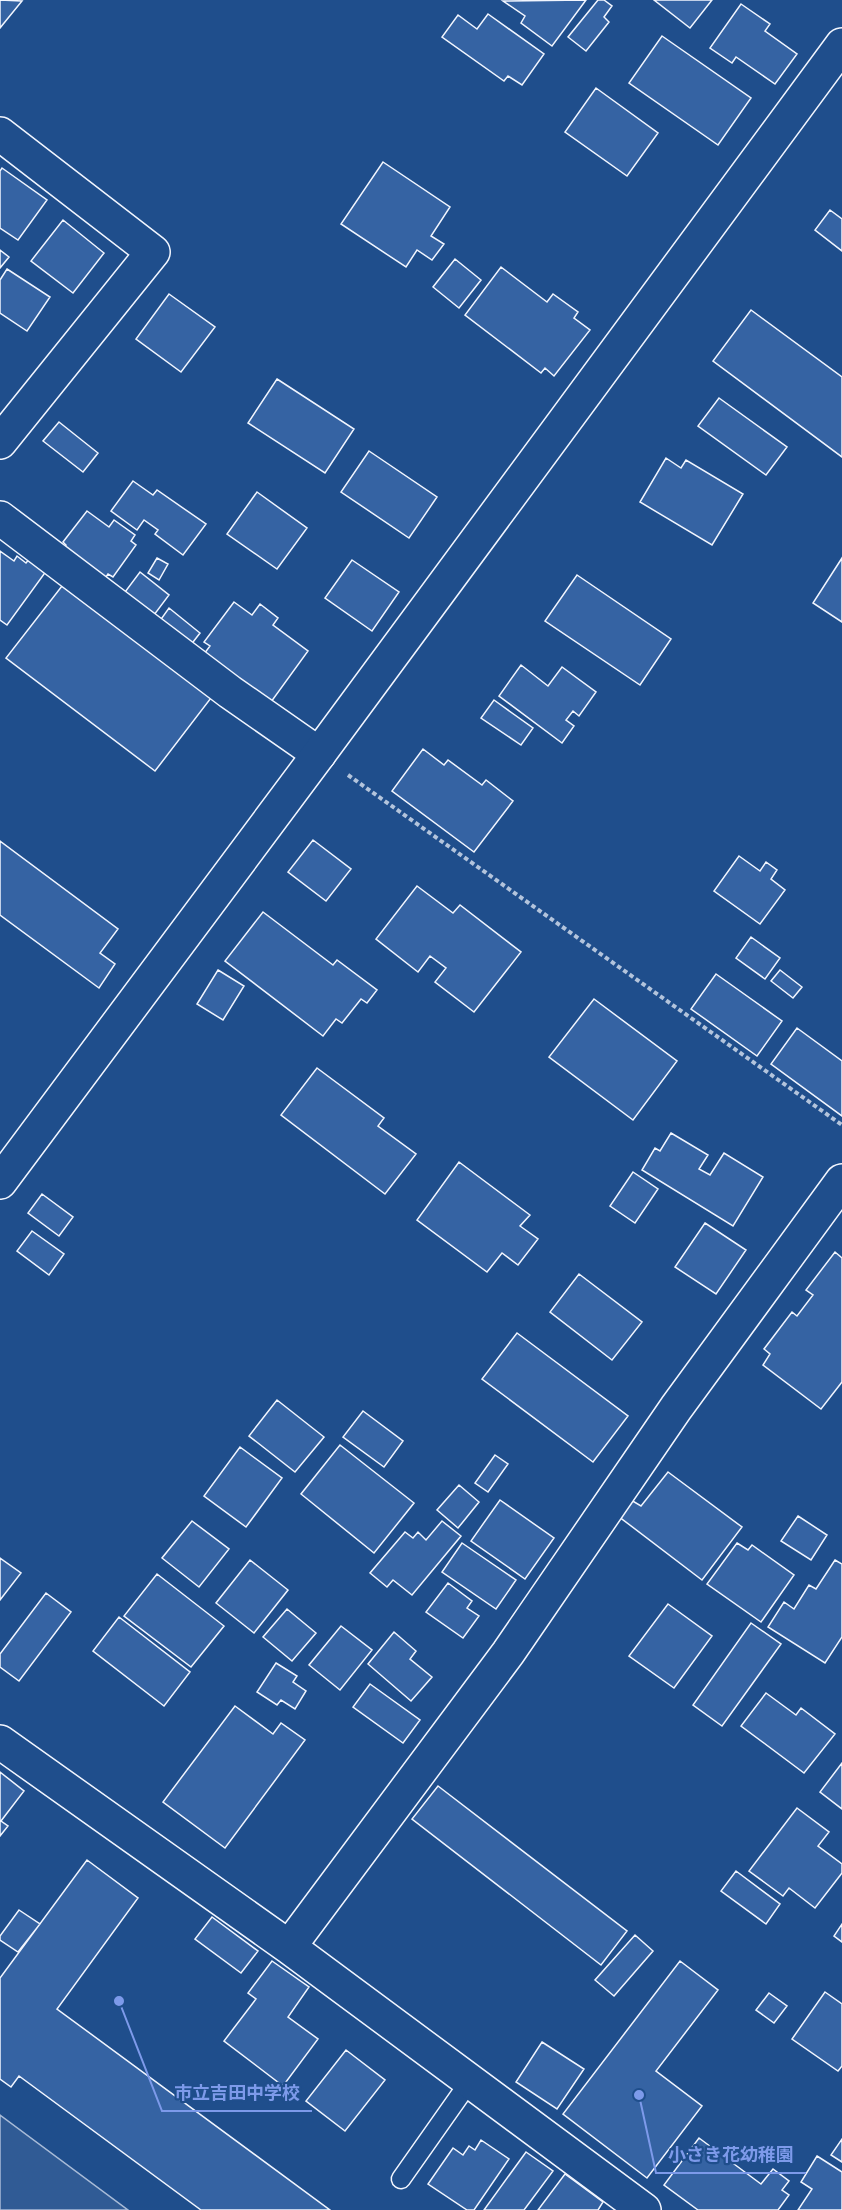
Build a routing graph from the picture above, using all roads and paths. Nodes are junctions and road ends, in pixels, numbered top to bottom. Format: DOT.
graph roads {
  1 [pos="842,45"];
  2 [pos="0,135"];
  3 [pos="0,442"];
  4 [pos="0,518"];
  5 [pos="319,754"];
  6 [pos="842,1125"];
  7 [pos="842,1181"];
  8 [pos="0,1182"];
  9 [pos="0,1742"];
  10 [pos="289,1947"];
  11 [pos="470,2081"];
  12 [pos="401,2179"];
  13 [pos="644,2210"];
  1 -- 5 [label="street"];
  2 -- 3 [label="street"];
  4 -- 5 [label="street"];
  5 -- 6 [label="path"];
  5 -- 8 [label="street"];
  7 -- 10 [label="street"];
  9 -- 10 [label="street"];
  10 -- 11 [label="street"];
  11 -- 12 [label="lane"];
  11 -- 13 [label="street"];
}
